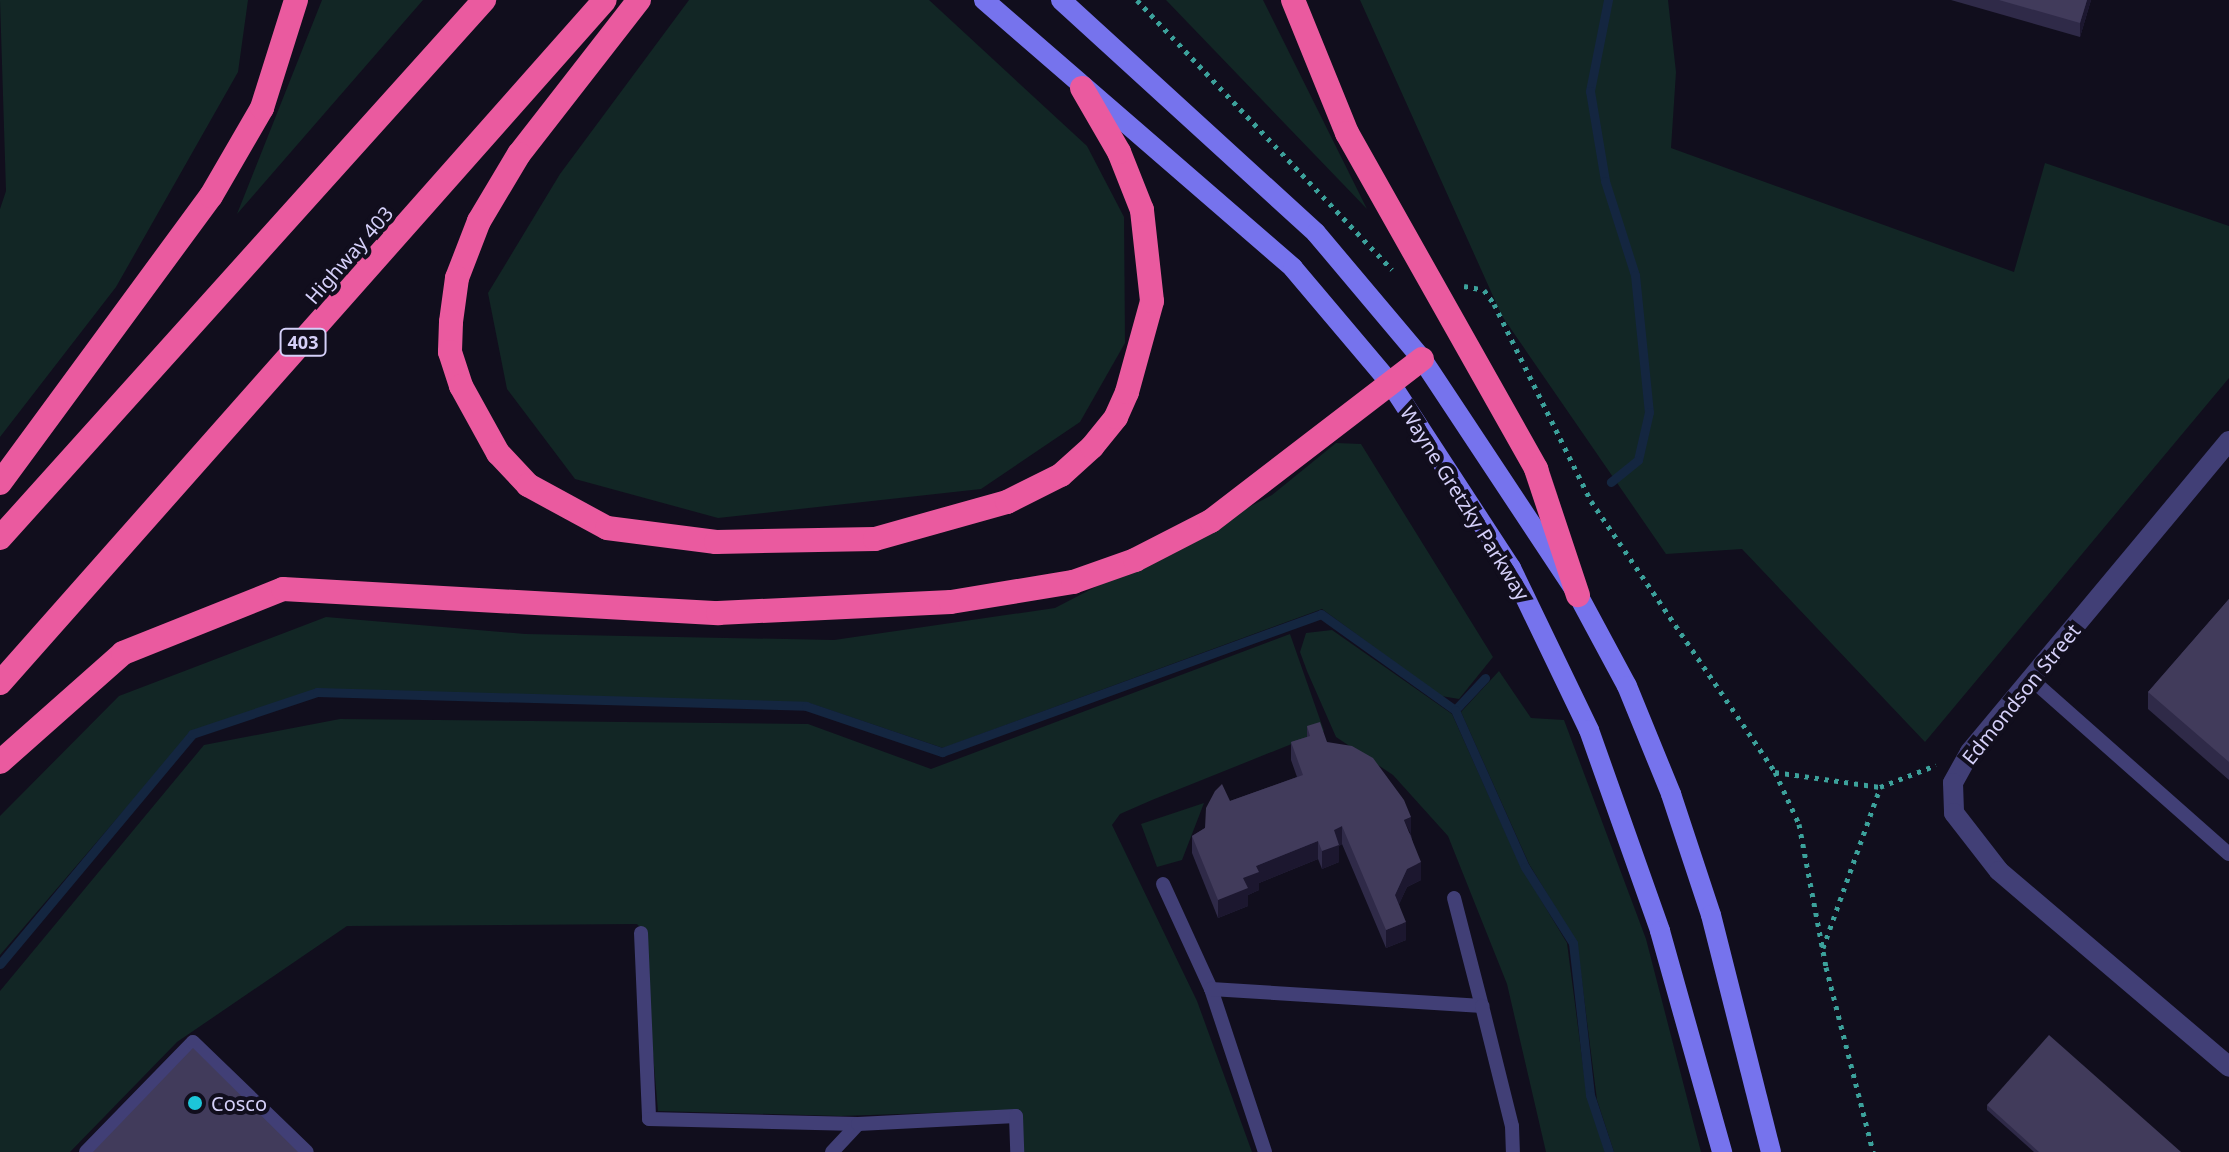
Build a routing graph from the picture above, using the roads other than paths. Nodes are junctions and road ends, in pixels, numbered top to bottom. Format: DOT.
graph roads {
  1 [pos="296,0"];
  2 [pos="484,0"];
  3 [pos="605,0"];
  4 [pos="639,0"];
  5 [pos="984,0"];
  6 [pos="1061,0"];
  7 [pos="1293,0"];
  8 [pos="1082,88"];
  9 [pos="1422,359"];
  10 [pos="1391,384"];
  11 [pos="2227,447"];
  12 [pos="0,483"];
  13 [pos="0,538"];
  14 [pos="1578,595"];
  15 [pos="2031,679"];
  16 [pos="0,683"];
  17 [pos="0,762"];
  18 [pos="2229,854"];
  19 [pos="1163,884"];
  20 [pos="1454,898"];
  21 [pos="641,933"];
  22 [pos="1211,989"];
  23 [pos="1482,1006"];
  24 [pos="2229,1067"];
  25 [pos="858,1124"];
  26 [pos="86,1152"];
  27 [pos="307,1152"];
  28 [pos="832,1152"];
  29 [pos="1017,1152"];
  30 [pos="1265,1152"];
  31 [pos="1513,1152"];
  32 [pos="1722,1152"];
  33 [pos="1771,1152"];
  1 -- 12 [label="highway"];
  2 -- 13 [label="highway"];
  3 -- 16 [label="highway, Highway 403 / 403"];
  4 -- 8 [label="highway"];
  5 -- 8 [label="main road, Wayne Gretzky Parkway"];
  6 -- 9 [label="main road, Wayne Gretzky Parkway"];
  7 -- 14 [label="highway"];
  8 -- 10 [label="main road, Wayne Gretzky Parkway"];
  9 -- 10 [label="highway"];
  9 -- 14 [label="main road, Wayne Gretzky Parkway"];
  10 -- 17 [label="highway"];
  10 -- 32 [label="main road, Wayne Gretzky Parkway"];
  11 -- 15 [label="street, Edmondson Street"];
  14 -- 33 [label="main road, Wayne Gretzky Parkway"];
  15 -- 18 [label="lane"];
  15 -- 24 [label="street, Edmondson Street"];
  19 -- 22 [label="lane"];
  20 -- 23 [label="lane"];
  21 -- 25 [label="lane"];
  22 -- 23 [label="lane"];
  22 -- 30 [label="lane"];
  23 -- 31 [label="lane"];
  25 -- 28 [label="lane"];
  25 -- 29 [label="lane"];
  26 -- 27 [label="lane"];
}
